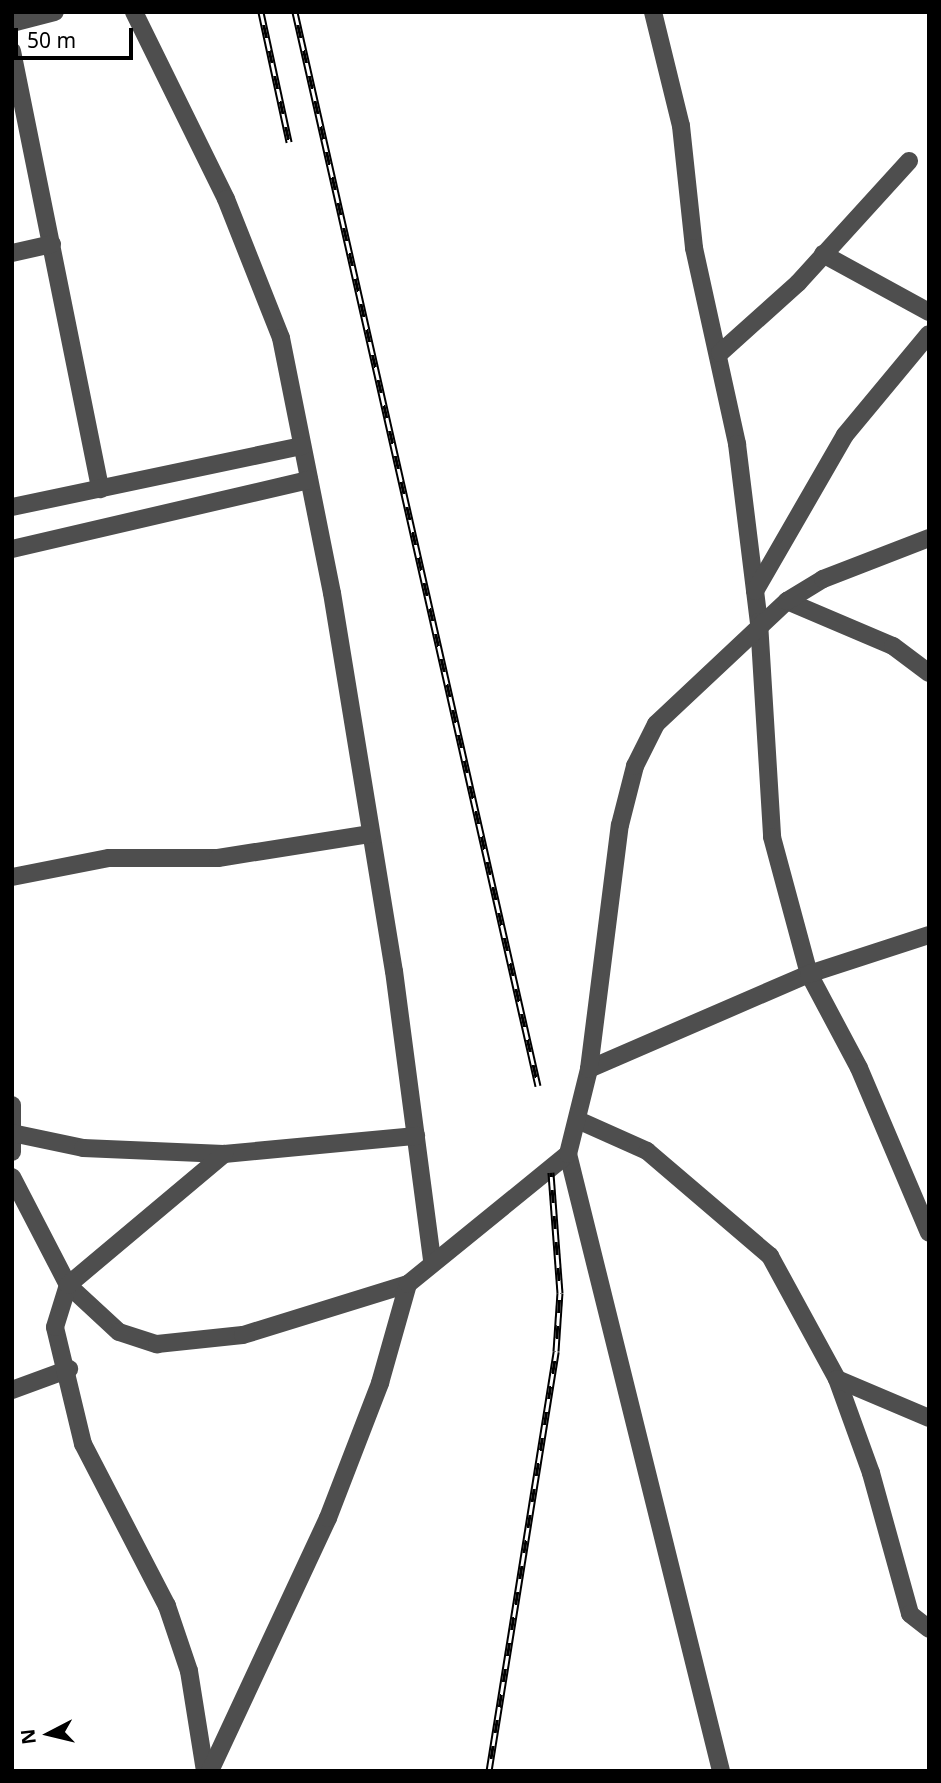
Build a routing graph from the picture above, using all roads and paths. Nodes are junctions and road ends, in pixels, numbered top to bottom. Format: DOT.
graph roads {
  1 [pos="55,12"];
  2 [pos="134,12"];
  3 [pos="653,12"];
  4 [pos="12,23"];
  5 [pos="12,51"];
  6 [pos="909,161"];
  7 [pos="52,244"];
  8 [pos="12,253"];
  9 [pos="824,254"];
  10 [pos="929,312"];
  11 [pos="929,334"];
  12 [pos="720,353"];
  13 [pos="302,446"];
  14 [pos="309,480"];
  15 [pos="100,489"];
  16 [pos="12,507"];
  17 [pos="929,538"];
  18 [pos="12,549"];
  19 [pos="755,591"];
  20 [pos="787,601"];
  21 [pos="759,622"];
  22 [pos="929,673"];
  23 [pos="369,834"];
  24 [pos="12,877"];
  25 [pos="929,935"];
  26 [pos="809,974"];
  27 [pos="589,1069"];
  28 [pos="12,1105"];
  29 [pos="580,1121"];
  30 [pos="15,1133"];
  31 [pos="416,1136"];
  32 [pos="12,1152"];
  33 [pos="225,1154"];
  34 [pos="568,1154"];
  35 [pos="12,1177"];
  36 [pos="921,1189"];
  37 [pos="929,1233"];
  38 [pos="432,1259"];
  39 [pos="408,1284"];
  40 [pos="68,1285"];
  41 [pos="69,1368"];
  42 [pos="837,1379"];
  43 [pos="12,1390"];
  44 [pos="929,1418"];
  45 [pos="929,1629"];
  46 [pos="205,1771"];
  47 [pos="211,1771"];
  48 [pos="721,1771"];
  1 -- 4 [label="street"];
  2 -- 13 [label="street"];
  3 -- 12 [label="street"];
  5 -- 7 [label="street"];
  6 -- 9 [label="street"];
  7 -- 8 [label="street"];
  7 -- 15 [label="street"];
  9 -- 10 [label="street"];
  9 -- 12 [label="street"];
  11 -- 19 [label="street"];
  12 -- 19 [label="street"];
  13 -- 14 [label="street"];
  13 -- 15 [label="street"];
  14 -- 18 [label="street"];
  14 -- 23 [label="street"];
  15 -- 16 [label="street"];
  17 -- 20 [label="street"];
  19 -- 21 [label="street"];
  20 -- 21 [label="street"];
  20 -- 22 [label="street"];
  21 -- 26 [label="street"];
  21 -- 27 [label="street"];
  23 -- 24 [label="street"];
  23 -- 31 [label="street"];
  25 -- 26 [label="street"];
  26 -- 27 [label="street"];
  26 -- 36 [label="street"];
  27 -- 29 [label="street"];
  28 -- 30 [label="street"];
  29 -- 34 [label="street"];
  29 -- 42 [label="street"];
  30 -- 32 [label="street"];
  30 -- 33 [label="street"];
  31 -- 33 [label="street"];
  31 -- 38 [label="street"];
  33 -- 40 [label="street"];
  34 -- 38 [label="street"];
  34 -- 48 [label="street"];
  35 -- 40 [label="street"];
  36 -- 37 [label="street"];
  38 -- 39 [label="street"];
  39 -- 40 [label="street"];
  39 -- 47 [label="street"];
  40 -- 41 [label="street"];
  41 -- 43 [label="street"];
  41 -- 46 [label="street"];
  42 -- 44 [label="street"];
  42 -- 45 [label="street"];
}
